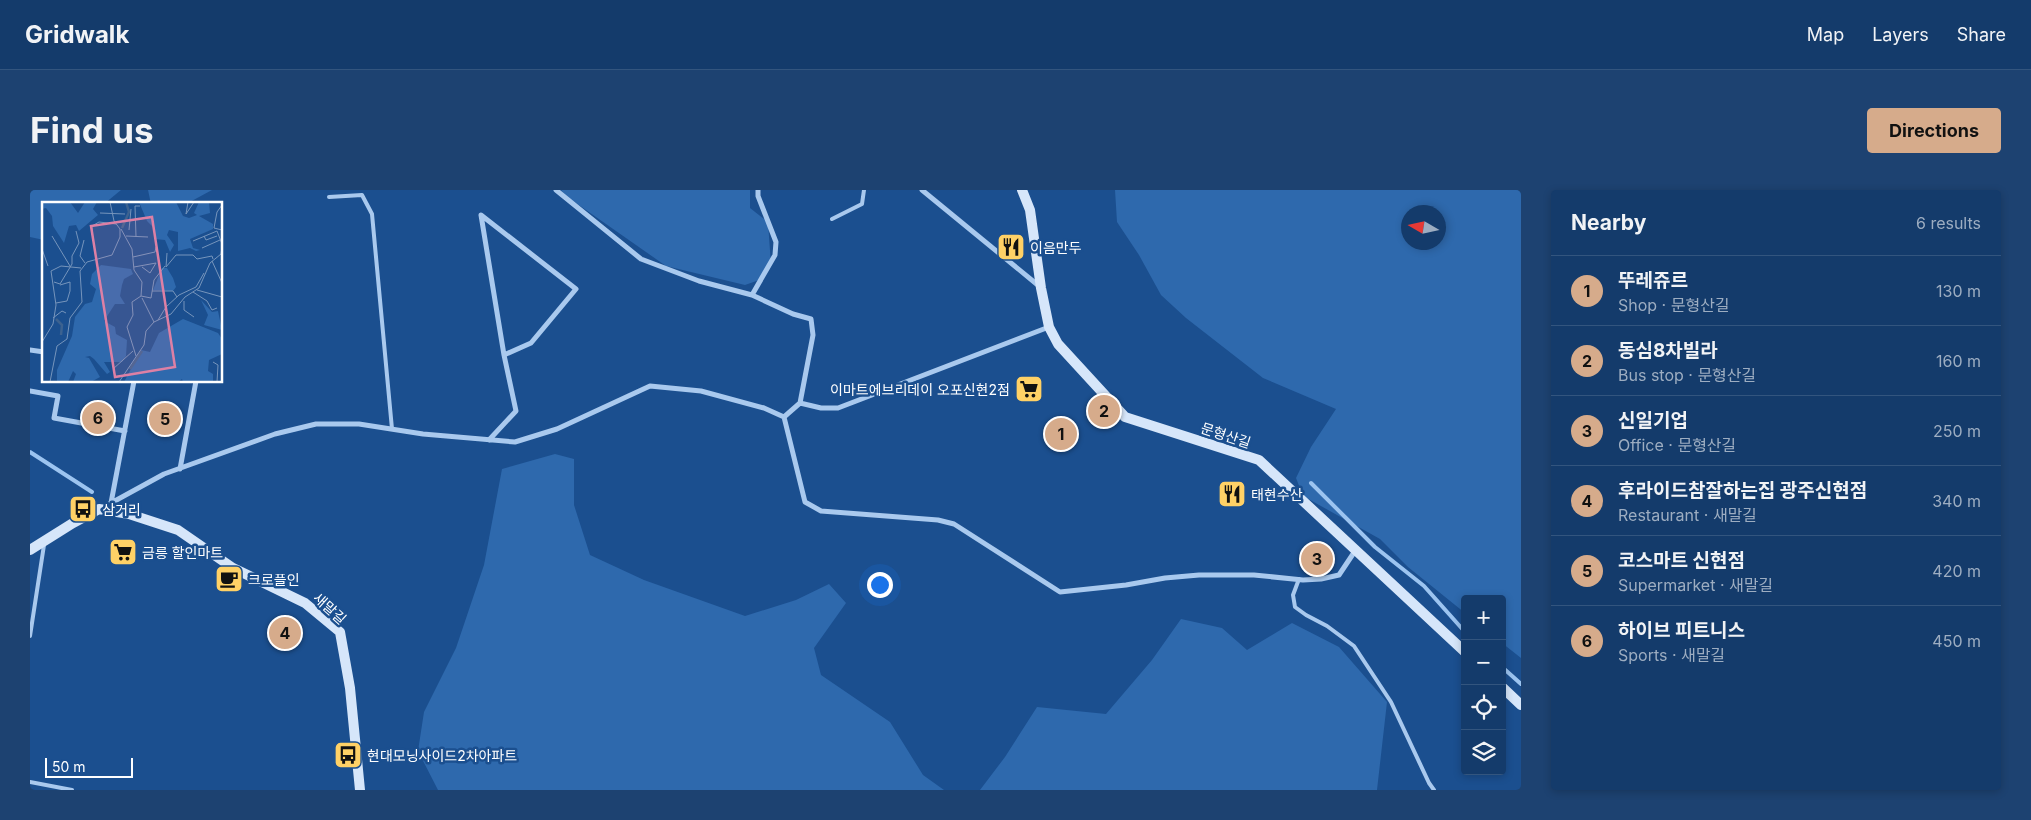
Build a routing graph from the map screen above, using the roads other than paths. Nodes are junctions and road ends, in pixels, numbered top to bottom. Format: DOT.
graph roads {
  1 [pos="556,190"];
  2 [pos="758,190"];
  3 [pos="864,190"];
  4 [pos="922,190"];
  5 [pos="1022,190"];
  6 [pos="328,198"];
  7 [pos="832,219"];
  8 [pos="1041,288"];
  9 [pos="752,295"];
  10 [pos="1049,327"];
  11 [pos="504,355"];
  12 [pos="134,382"];
  13 [pos="196,382"];
  14 [pos="30,391"];
  15 [pos="800,403"];
  16 [pos="784,417"];
  17 [pos="392,429"];
  18 [pos="125,431"];
  19 [pos="489,440"];
  20 [pos="180,469"];
  21 [pos="111,503"];
  22 [pos="99,509"];
  23 [pos="44,542"];
  24 [pos="30,550"];
  25 [pos="1355,551"];
  26 [pos="1299,579"];
  27 [pos="30,636"];
  28 [pos="1461,648"];
  29 [pos="1506,692"];
  30 [pos="1521,705"];
  31 [pos="30,782"];
  32 [pos="72,790"];
  33 [pos="360,790"];
  34 [pos="1434,790"];
  1 -- 9 [label="street"];
  2 -- 9 [label="street"];
  3 -- 7 [label="lane"];
  4 -- 8 [label="street"];
  5 -- 8 [label="street, 문형산길"];
  6 -- 17 [label="lane"];
  8 -- 10 [label="street, 문형산길"];
  9 -- 15 [label="street"];
  10 -- 15 [label="street"];
  10 -- 25 [label="street, 문형산길"];
  11 -- 11 [label="street"];
  11 -- 19 [label="street"];
  12 -- 18 [label="street"];
  13 -- 20 [label="street"];
  14 -- 18 [label="street"];
  15 -- 16 [label="street"];
  16 -- 19 [label="street"];
  16 -- 26 [label="street"];
  17 -- 19 [label="street"];
  17 -- 20 [label="street"];
  18 -- 21 [label="street"];
  20 -- 21 [label="street"];
  21 -- 22 [label="street"];
  22 -- 23 [label="street"];
  22 -- 33 [label="street, 새말길"];
  23 -- 24 [label="street"];
  23 -- 27 [label="lane"];
  25 -- 26 [label="street"];
  25 -- 28 [label="street, 문형산길"];
  26 -- 34 [label="lane"];
  29 -- 30 [label="street"];
  31 -- 32 [label="lane"];
}
